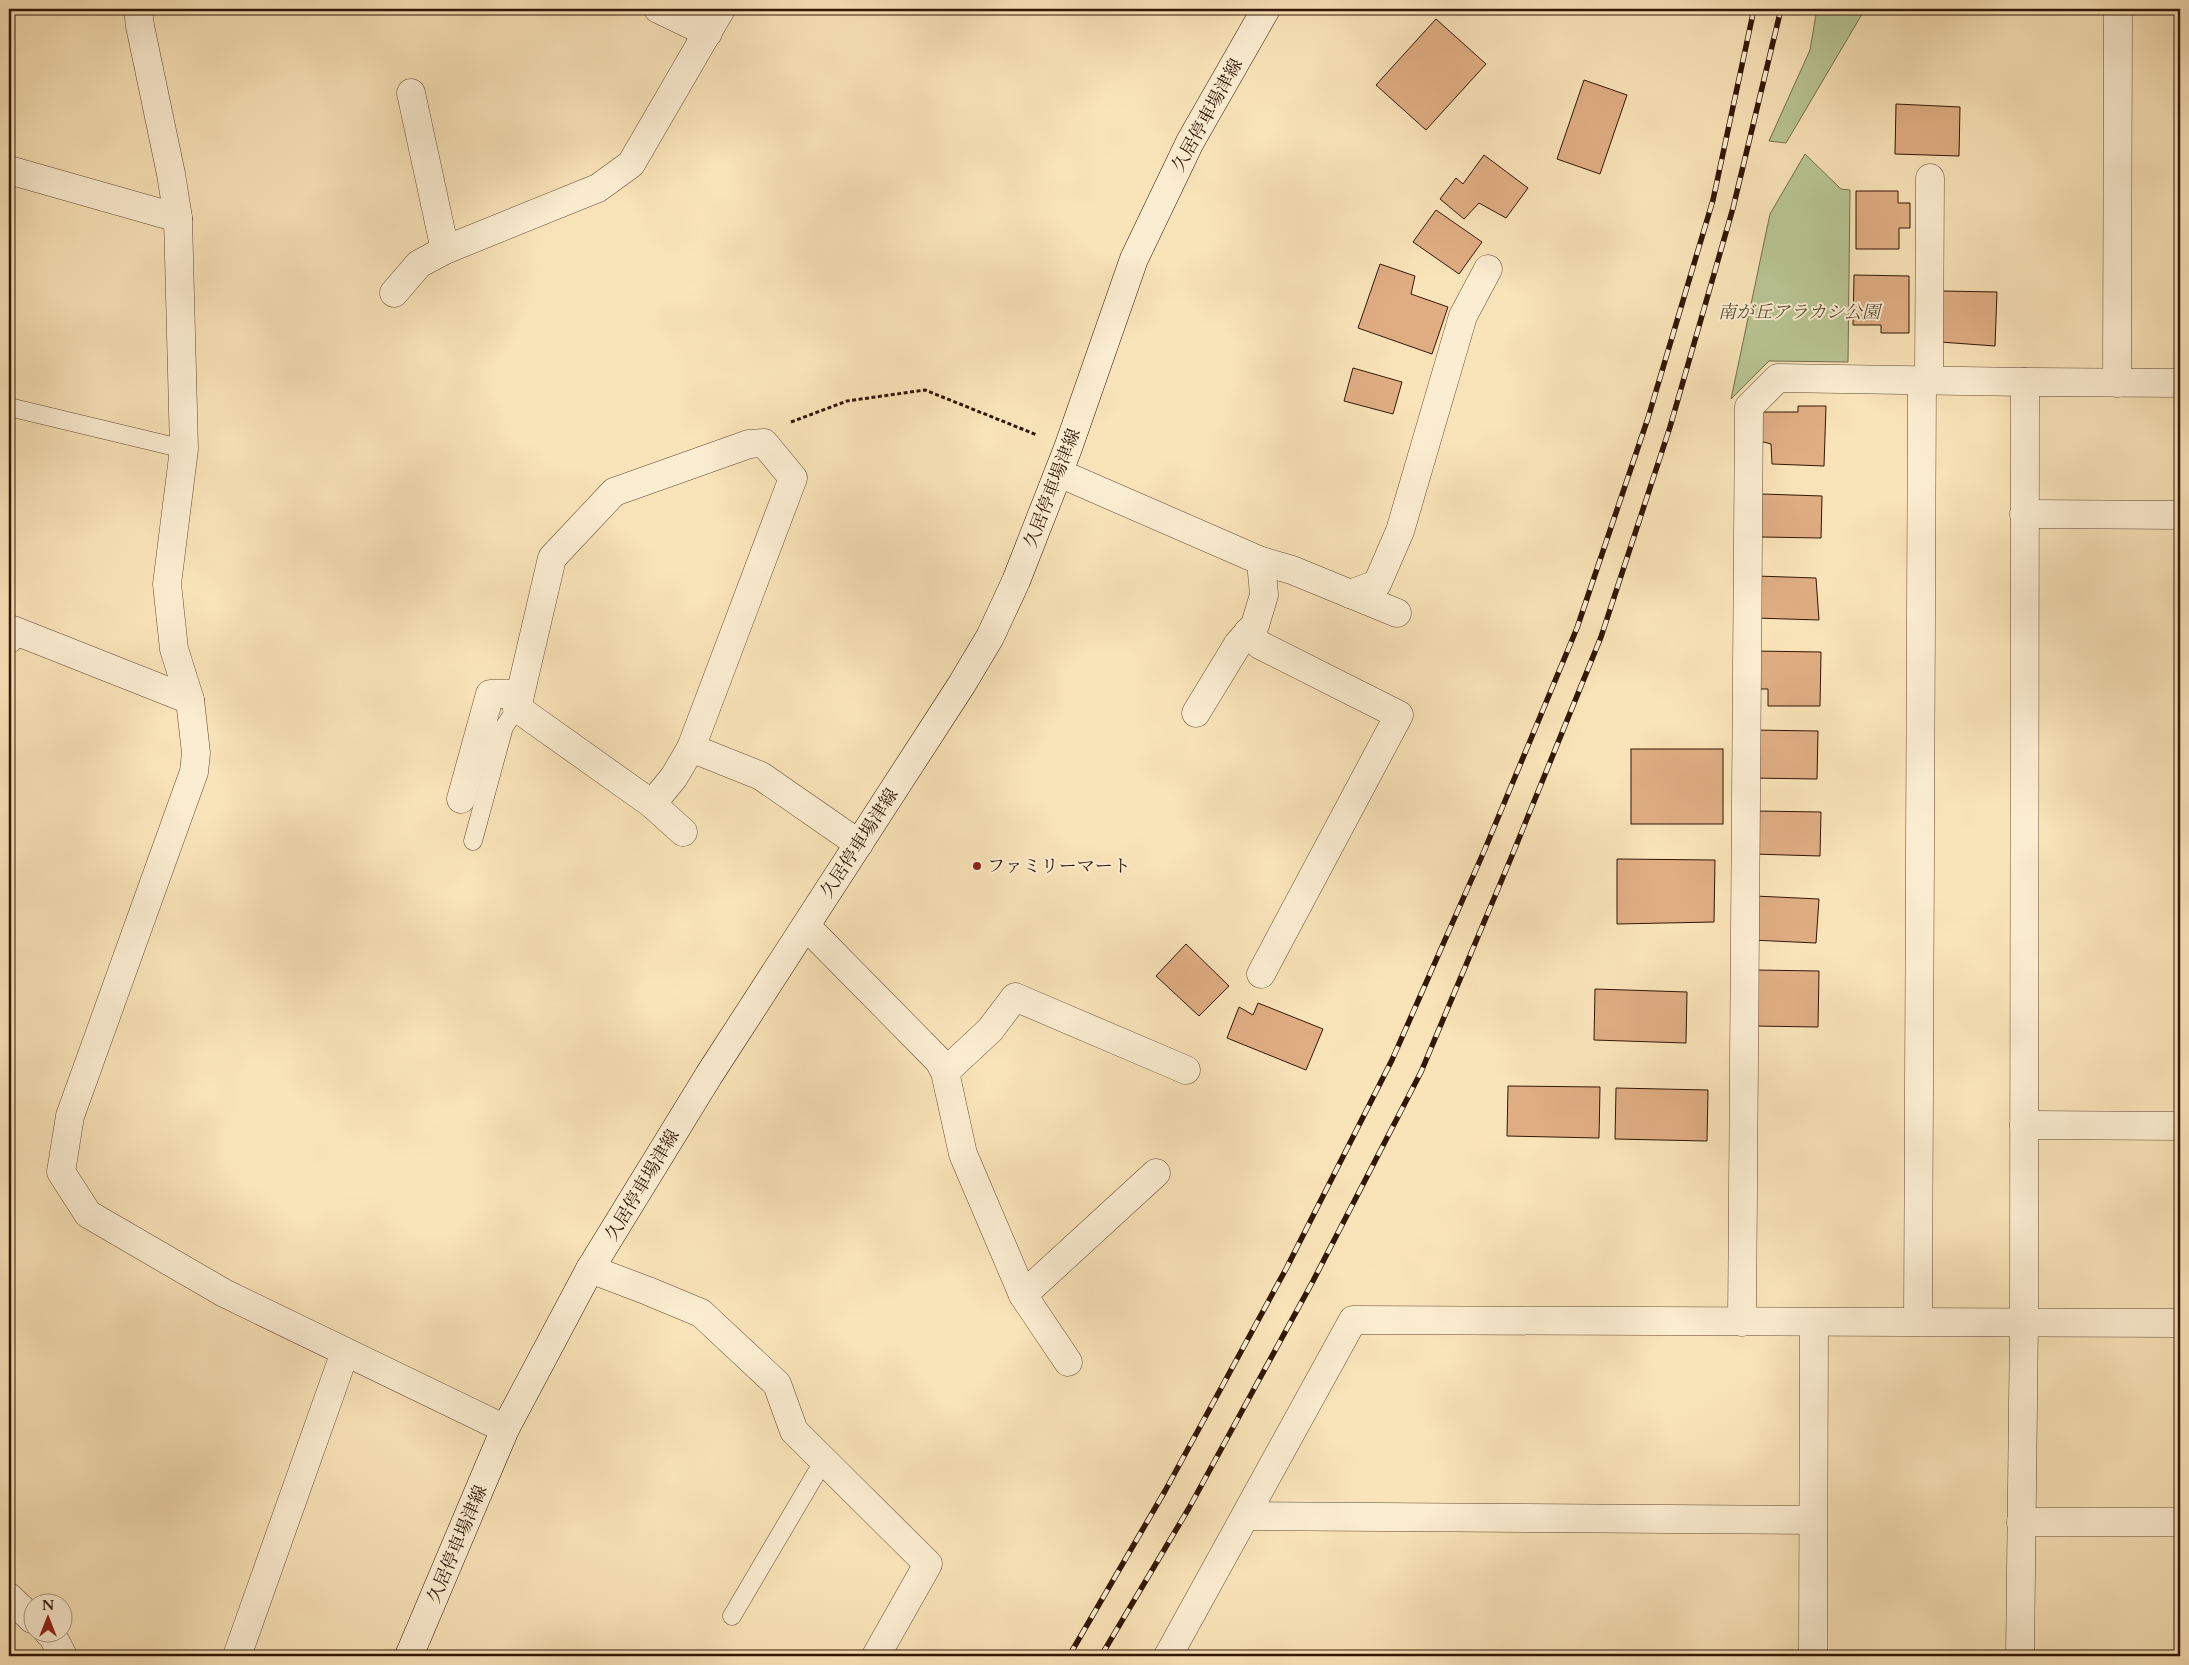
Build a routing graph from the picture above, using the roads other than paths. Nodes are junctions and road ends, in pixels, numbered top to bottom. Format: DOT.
graph roads {
  1 [pos="138,9"];
  2 [pos="658,9"];
  3 [pos="721,9"];
  4 [pos="1266,9"];
  5 [pos="2118,9"];
  6 [pos="708,33"];
  7 [pos="411,93"];
  8 [pos="9,170"];
  9 [pos="1930,178"];
  10 [pos="178,218"];
  11 [pos="445,250"];
  12 [pos="1488,269"];
  13 [pos="394,292"];
  14 [pos="1926,380"];
  15 [pos="2025,382"];
  16 [pos="2116,383"];
  17 [pos="2180,383"];
  18 [pos="9,407"];
  19 [pos="184,449"];
  20 [pos="1059,473"];
  21 [pos="2024,514"];
  22 [pos="2180,515"];
  23 [pos="1261,561"];
  24 [pos="1350,594"];
  25 [pos="1397,613"];
  26 [pos="10,632"];
  27 [pos="1248,632"];
  28 [pos="190,700"];
  29 [pos="519,701"];
  30 [pos="1196,713"];
  31 [pos="692,748"];
  32 [pos="461,799"];
  33 [pos="652,804"];
  34 [pos="683,832"];
  35 [pos="473,841"];
  36 [pos="859,844"];
  37 [pos="806,926"];
  38 [pos="1261,974"];
  39 [pos="1186,1070"];
  40 [pos="944,1072"];
  41 [pos="2024,1125"];
  42 [pos="2180,1126"];
  43 [pos="1156,1173"];
  44 [pos="590,1270"];
  45 [pos="1023,1295"];
  46 [pos="1918,1321"];
  47 [pos="1742,1322"];
  48 [pos="1814,1322"];
  49 [pos="2024,1322"];
  50 [pos="2180,1323"];
  51 [pos="345,1352"];
  52 [pos="1068,1362"];
  53 [pos="505,1429"];
  54 [pos="824,1460"];
  55 [pos="1246,1516"];
  56 [pos="1813,1520"];
  57 [pos="2021,1522"];
  58 [pos="2180,1522"];
  59 [pos="9,1597"];
  60 [pos="22,1609"];
  61 [pos="732,1616"];
  62 [pos="56,1642"];
  63 [pos="63,1656"];
  64 [pos="237,1656"];
  65 [pos="409,1656"];
  66 [pos="876,1656"];
  67 [pos="1168,1656"];
  68 [pos="1813,1656"];
  69 [pos="2020,1656"];
  1 -- 10 [label="street"];
  2 -- 6 [label="street"];
  3 -- 6 [label="street"];
  4 -- 20 [label="street, 久居停車場津線"];
  5 -- 16 [label="street"];
  6 -- 11 [label="street"];
  7 -- 11 [label="street"];
  8 -- 10 [label="street"];
  9 -- 14 [label="street"];
  10 -- 19 [label="street"];
  11 -- 13 [label="street"];
  12 -- 24 [label="street"];
  14 -- 15 [label="street"];
  14 -- 46 [label="street"];
  14 -- 47 [label="street"];
  15 -- 16 [label="street"];
  15 -- 21 [label="street"];
  16 -- 17 [label="street"];
  18 -- 19 [label="lane"];
  19 -- 28 [label="street"];
  20 -- 23 [label="street"];
  20 -- 36 [label="street, 久居停車場津線"];
  21 -- 22 [label="street"];
  21 -- 41 [label="street"];
  23 -- 24 [label="street"];
  23 -- 27 [label="street"];
  24 -- 25 [label="street"];
  26 -- 28 [label="street"];
  27 -- 30 [label="street"];
  27 -- 38 [label="street"];
  28 -- 51 [label="street"];
  29 -- 31 [label="street"];
  29 -- 32 [label="street"];
  29 -- 33 [label="street"];
  29 -- 35 [label="lane"];
  31 -- 33 [label="street"];
  31 -- 36 [label="street"];
  33 -- 34 [label="street"];
  36 -- 37 [label="street, 久居停車場津線"];
  37 -- 40 [label="street"];
  37 -- 44 [label="street, 久居停車場津線"];
  39 -- 40 [label="street"];
  40 -- 45 [label="street"];
  41 -- 42 [label="street"];
  41 -- 49 [label="street"];
  43 -- 45 [label="street"];
  44 -- 53 [label="street, 久居停車場津線"];
  44 -- 54 [label="street"];
  45 -- 52 [label="street"];
  46 -- 48 [label="street"];
  46 -- 49 [label="street"];
  47 -- 48 [label="street"];
  47 -- 55 [label="street"];
  48 -- 56 [label="street"];
  49 -- 50 [label="street"];
  49 -- 57 [label="street"];
  51 -- 53 [label="street"];
  51 -- 64 [label="street"];
  53 -- 65 [label="street, 久居停車場津線"];
  54 -- 61 [label="lane"];
  54 -- 66 [label="street"];
  55 -- 56 [label="street"];
  55 -- 67 [label="street"];
  56 -- 68 [label="street"];
  57 -- 58 [label="street"];
  57 -- 69 [label="street"];
  59 -- 60 [label="street"];
  62 -- 63 [label="street"];
}
